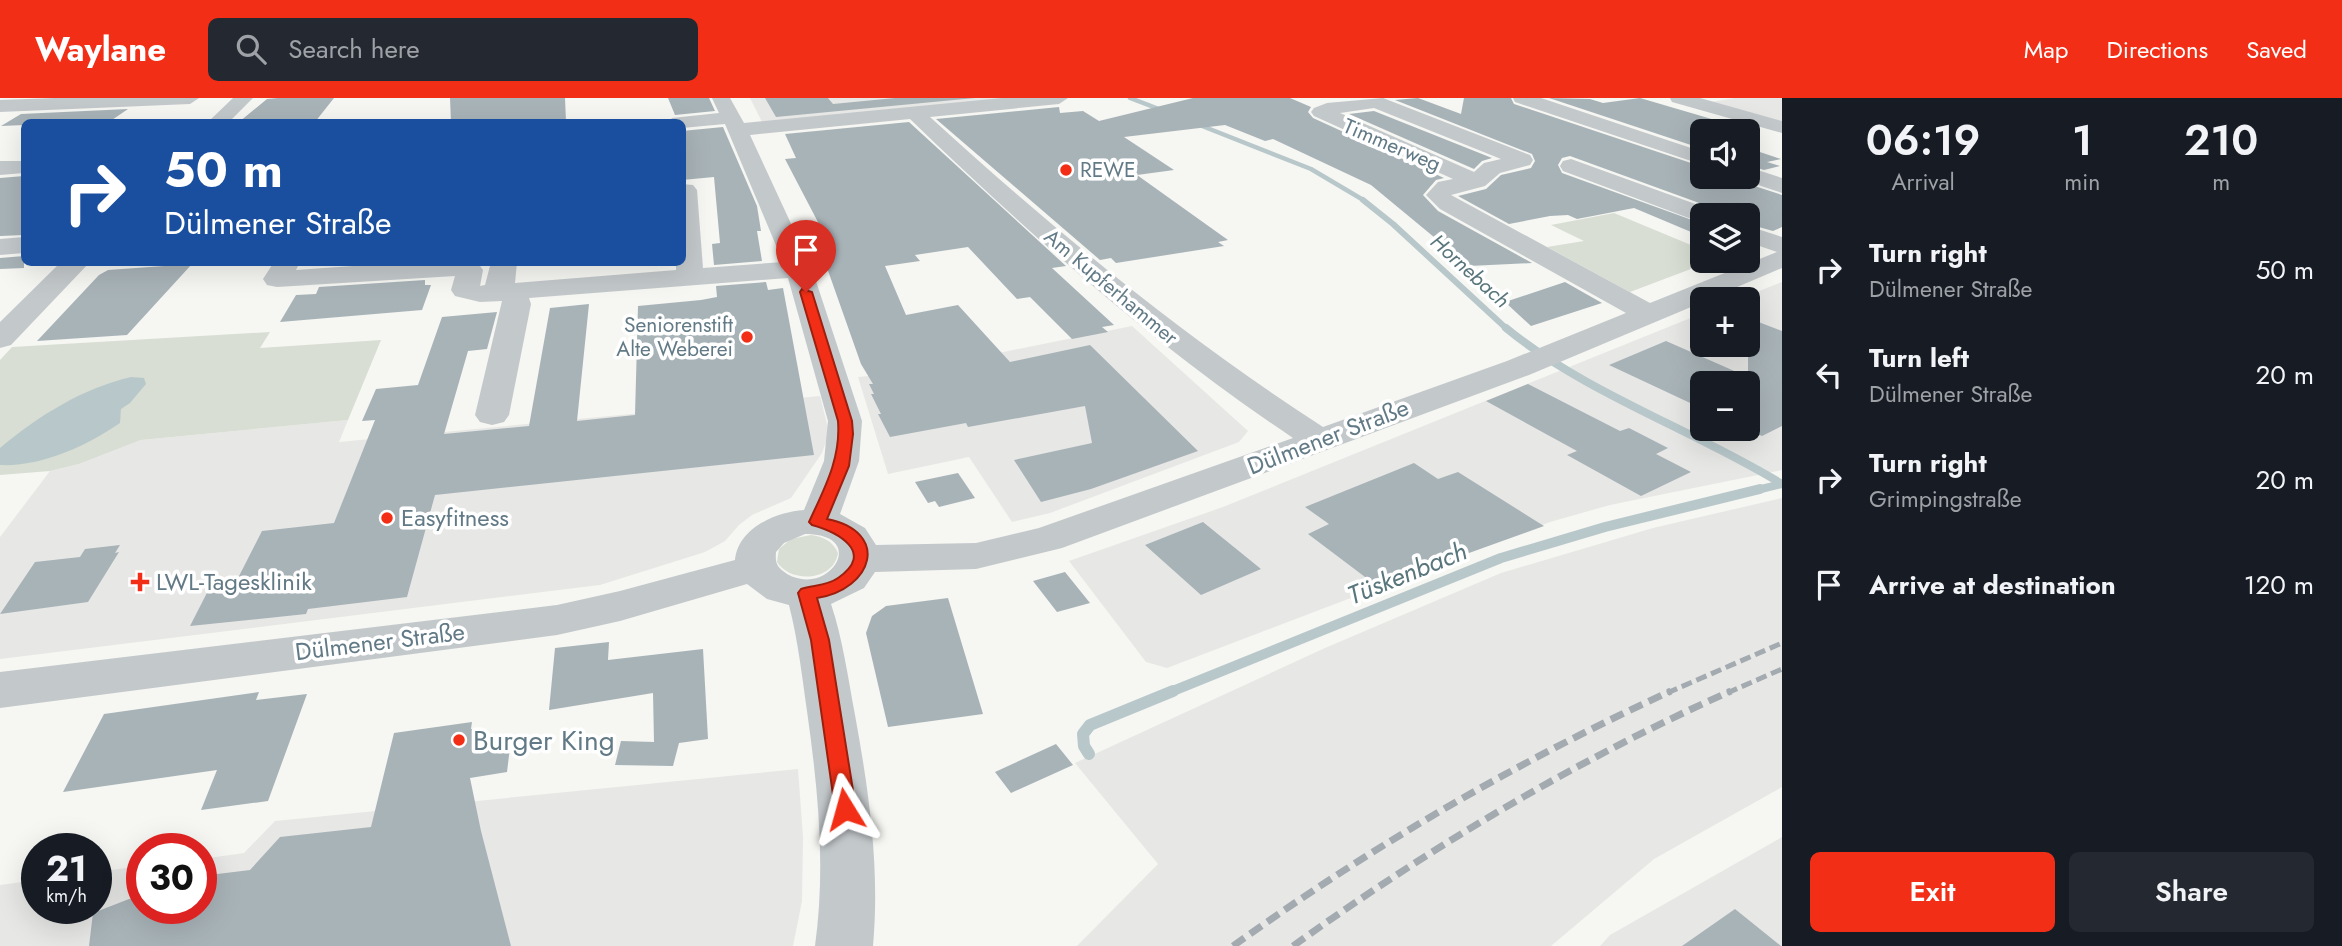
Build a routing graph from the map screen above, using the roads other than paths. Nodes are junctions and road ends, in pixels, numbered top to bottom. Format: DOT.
graph roads {
  1 [pos="190,98"];
  2 [pos="244,98"];
  3 [pos="721,98"];
  4 [pos="1059,98"];
  5 [pos="1522,98"];
  6 [pos="1679,98"];
  7 [pos="0,106"];
  8 [pos="916,114"];
  9 [pos="221,119"];
  10 [pos="686,122"];
  11 [pos="735,124"];
  12 [pos="1782,127"];
  13 [pos="1690,155"];
  14 [pos="1571,166"];
  15 [pos="21,167"];
  16 [pos="0,168"];
  17 [pos="1760,178"];
  18 [pos="1477,181"];
  19 [pos="1782,186"];
  20 [pos="1690,210"];
  21 [pos="686,219"];
  22 [pos="1760,238"];
  23 [pos="21,245"];
  24 [pos="1782,246"];
  25 [pos="0,247"];
  26 [pos="1782,259"];
  27 [pos="73,266"];
  28 [pos="285,266"];
  29 [pos="407,266"];
  30 [pos="503,266"];
  31 [pos="799,269"];
  32 [pos="595,274"];
  33 [pos="690,278"];
  34 [pos="512,292"];
  35 [pos="1647,314"];
  36 [pos="0,339"];
  37 [pos="492,415"];
  38 [pos="1321,440"];
  39 [pos="817,522"];
  40 [pos="860,559"];
  41 [pos="755,568"];
  42 [pos="807,593"];
  43 [pos="0,690"];
  44 [pos="844,946"];
  1 -- 7 [label="street"];
  2 -- 9 [label="street"];
  3 -- 11 [label="street"];
  4 -- 8 [label="street"];
  5 -- 13 [label="street"];
  6 -- 12 [label="street"];
  8 -- 11 [label="street"];
  8 -- 38 [label="street, Am Kupferhammer"];
  10 -- 11 [label="street"];
  11 -- 31 [label="street"];
  14 -- 20 [label="street"];
  15 -- 16 [label="street"];
  17 -- 19 [label="street"];
  18 -- 18 [label="street, Timmerweg"];
  18 -- 35 [label="street, Timmerweg"];
  21 -- 33 [label="street"];
  22 -- 24 [label="street"];
  23 -- 25 [label="street"];
  26 -- 35 [label="street, Dülmener Straße"];
  27 -- 36 [label="street"];
  28 -- 29 [label="street"];
  29 -- 34 [label="street"];
  30 -- 34 [label="street"];
  31 -- 33 [label="street"];
  31 -- 39 [label="street"];
  32 -- 33 [label="street"];
  32 -- 34 [label="street"];
  34 -- 37 [label="street"];
  35 -- 38 [label="street, Dülmener Straße"];
  38 -- 40 [label="street, Dülmener Straße"];
  39 -- 40 [label="street"];
  39 -- 41 [label="street"];
  40 -- 42 [label="street"];
  41 -- 42 [label="street"];
  41 -- 43 [label="street, Dülmener Straße"];
  42 -- 44 [label="street"];
}
